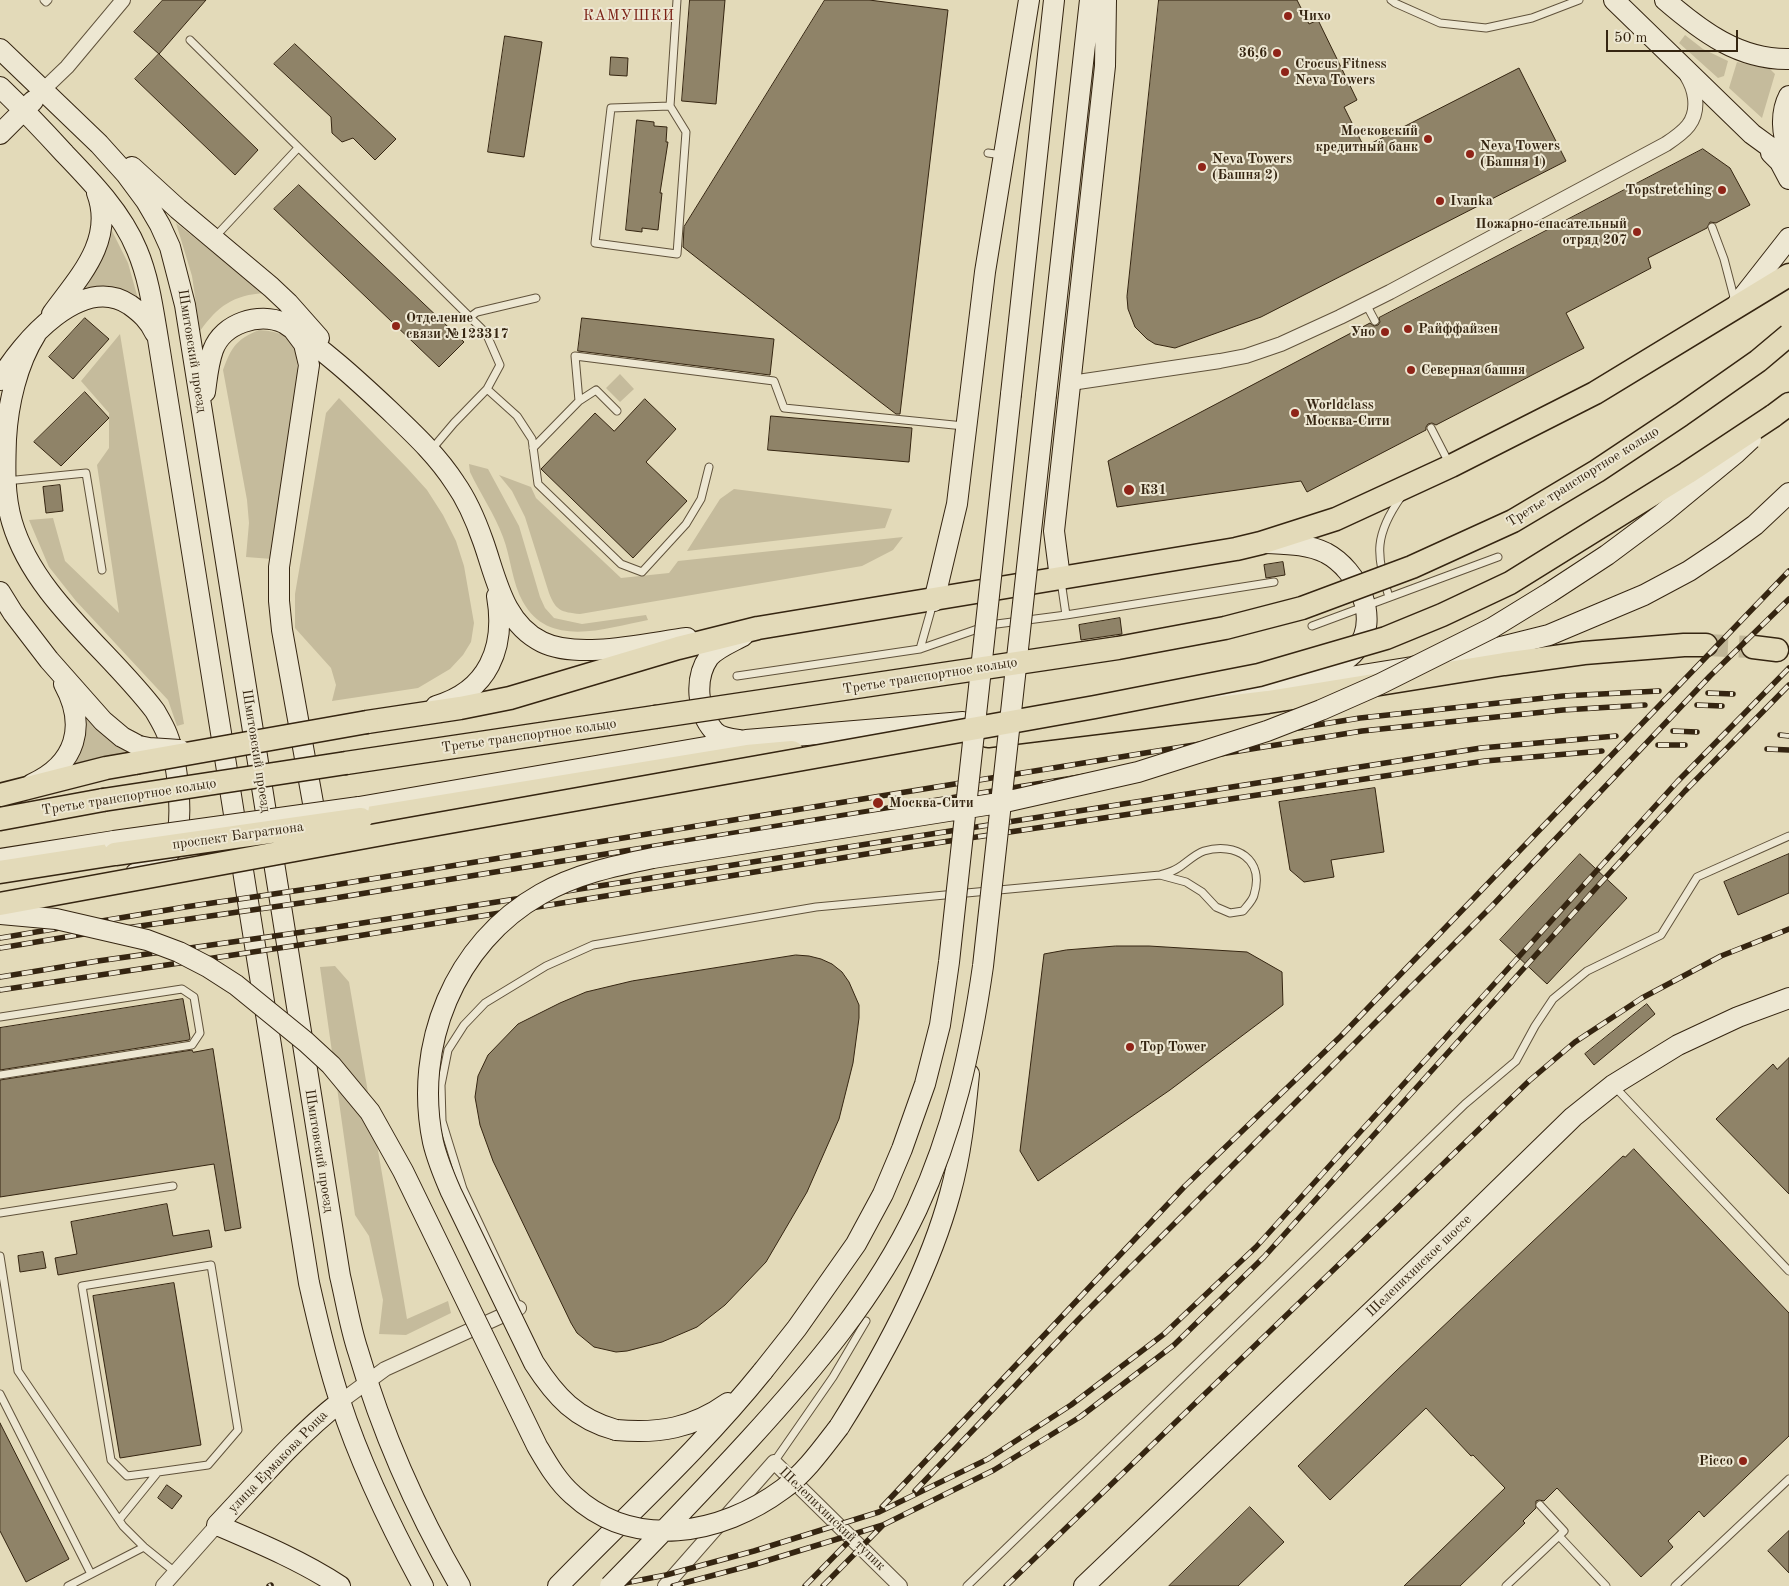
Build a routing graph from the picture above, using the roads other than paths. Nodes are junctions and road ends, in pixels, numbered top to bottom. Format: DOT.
graph roads {
  1 [pos="44,0"];
  2 [pos="48,0"];
  3 [pos="123,0"];
  4 [pos="677,0"];
  5 [pos="1029,0"];
  6 [pos="1054,0"];
  7 [pos="1090,0"];
  8 [pos="1106,0"];
  9 [pos="1391,0"];
  10 [pos="1579,0"];
  11 [pos="1614,0"];
  12 [pos="1665,0"];
  13 [pos="190,40"];
  14 [pos="0,49"];
  15 [pos="1789,59"];
  16 [pos="1677,61"];
  17 [pos="0,87"];
  18 [pos="43,90"];
  19 [pos="1789,96"];
  20 [pos="670,106"];
  21 [pos="24,110"];
  22 [pos="0,134"];
  23 [pos="1752,134"];
  24 [pos="298,148"];
  25 [pos="1789,152"];
  26 [pos="1789,161"];
  27 [pos="1789,179"];
  28 [pos="90,181"];
  29 [pos="1712,227"];
  30 [pos="1789,238"];
  31 [pos="214,239"];
  32 [pos="1789,275"];
  33 [pos="536,298"];
  34 [pos="1366,304"];
  35 [pos="1736,306"];
  36 [pos="470,317"];
  37 [pos="1375,320"];
  38 [pos="292,328"];
  39 [pos="40,329"];
  40 [pos="1789,335"];
  41 [pos="158,339"];
  42 [pos="350,373"];
  43 [pos="0,380"];
  44 [pos="1072,384"];
  45 [pos="487,389"];
  46 [pos="579,401"];
  47 [pos="1781,410"];
  48 [pos="617,411"];
  49 [pos="202,417"];
  50 [pos="966,426"];
  51 [pos="1431,428"];
  52 [pos="533,448"];
  53 [pos="430,451"];
  54 [pos="1451,466"];
  55 [pos="709,467"];
  56 [pos="6,481"];
  57 [pos="1414,484"];
  58 [pos="1789,492"];
  59 [pos="1261,543"];
  60 [pos="488,557"];
  61 [pos="1498,557"];
  62 [pos="102,570"];
  63 [pos="1060,578"];
  64 [pos="1274,582"];
  65 [pos="0,592"];
  66 [pos="1389,597"];
  67 [pos="934,600"];
  68 [pos="1366,606"];
  69 [pos="1066,616"];
  70 [pos="1312,626"];
  71 [pos="758,628"];
  72 [pos="1706,645"];
  73 [pos="1754,647"];
  74 [pos="920,649"];
  75 [pos="1777,650"];
  76 [pos="48,660"];
  77 [pos="737,676"];
  78 [pos="1268,696"];
  79 [pos="367,722"];
  80 [pos="746,740"];
  81 [pos="934,740"];
  82 [pos="137,754"];
  83 [pos="0,795"];
  84 [pos="360,813"];
  85 [pos="0,819"];
  86 [pos="1789,836"];
  87 [pos="115,847"];
  88 [pos="0,860"];
  89 [pos="0,872"];
  90 [pos="1160,875"];
  91 [pos="0,896"];
  92 [pos="0,904"];
  93 [pos="0,914"];
  94 [pos="1789,998"];
  95 [pos="0,1017"];
  96 [pos="975,1022"];
  97 [pos="0,1075"];
  98 [pos="1613,1085"];
  99 [pos="173,1186"];
  100 [pos="0,1213"];
  101 [pos="0,1256"];
  102 [pos="1789,1271"];
  103 [pos="519,1308"];
  104 [pos="866,1321"];
  105 [pos="763,1371"];
  106 [pos="368,1382"];
  107 [pos="0,1394"];
  108 [pos="340,1402"];
  109 [pos="774,1462"];
  110 [pos="158,1472"];
  111 [pos="1789,1479"];
  112 [pos="1540,1505"];
  113 [pos="119,1520"];
  114 [pos="217,1525"];
  115 [pos="1559,1536"];
  116 [pos="144,1547"];
  117 [pos="175,1572"];
  118 [pos="92,1574"];
  119 [pos="68,1586"];
  120 [pos="163,1586"];
  121 [pos="340,1586"];
  122 [pos="423,1586"];
  123 [pos="460,1586"];
  124 [pos="558,1586"];
  125 [pos="610,1586"];
  126 [pos="665,1586"];
  127 [pos="900,1586"];
  128 [pos="967,1586"];
  129 [pos="1084,1586"];
  130 [pos="1506,1586"];
  131 [pos="1606,1586"];
  132 [pos="1676,1586"];
  1 -- 2 [label="lane"];
  3 -- 18 [label="street"];
  4 -- 20 [label="lane"];
  5 -- 50 [label="main road"];
  6 -- 105 [label="main road, bridge"];
  7 -- 96 [label="main road, bridge"];
  8 -- 44 [label="main road"];
  9 -- 10 [label="lane"];
  11 -- 16 [label="main road"];
  12 -- 15 [label="main road"];
  13 -- 24 [label="lane"];
  14 -- 18 [label="main road, Шмитовский проезд"];
  16 -- 23 [label="main road"];
  16 -- 34 [label="street"];
  17 -- 21 [label="main road"];
  18 -- 21 [label="main road"];
  18 -- 31 [label="main road"];
  18 -- 49 [label="main road, Шмитовский проезд"];
  19 -- 25 [label="main road"];
  20 -- 20 [label="lane"];
  21 -- 22 [label="main road"];
  21 -- 28 [label="main road"];
  23 -- 26 [label="main road"];
  23 -- 27 [label="main road"];
  24 -- 31 [label="lane"];
  24 -- 36 [label="lane"];
  28 -- 39 [label="main road"];
  28 -- 41 [label="main road"];
  29 -- 35 [label="lane"];
  30 -- 35 [label="main road"];
  31 -- 42 [label="main road"];
  32 -- 35 [label="main road"];
  33 -- 36 [label="lane"];
  34 -- 37 [label="lane"];
  34 -- 44 [label="street"];
  35 -- 54 [label="main road"];
  36 -- 45 [label="lane"];
  38 -- 42 [label="main road"];
  38 -- 49 [label="main road"];
  38 -- 81 [label="main road"];
  39 -- 41 [label="main road"];
  39 -- 43 [label="main road"];
  39 -- 56 [label="main road"];
  40 -- 85 [label="main road, Третье транспортное кольцо, bridge"];
  41 -- 108 [label="main road"];
  42 -- 53 [label="main road"];
  44 -- 63 [label="main road"];
  45 -- 52 [label="lane"];
  45 -- 53 [label="lane"];
  46 -- 48 [label="lane"];
  46 -- 50 [label="lane"];
  46 -- 52 [label="lane"];
  47 -- 92 [label="main road, bridge"];
  47 -- 105 [label="main road, bridge"];
  49 -- 106 [label="main road, Шмитовский проезд"];
  50 -- 67 [label="main road"];
  51 -- 54 [label="lane"];
  52 -- 55 [label="lane"];
  53 -- 60 [label="main road"];
  54 -- 57 [label="main road"];
  56 -- 62 [label="lane"];
  56 -- 91 [label="main road"];
  57 -- 59 [label="main road"];
  57 -- 66 [label="lane"];
  58 -- 78 [label="main road"];
  59 -- 63 [label="main road"];
  59 -- 68 [label="main road"];
  60 -- 71 [label="main road"];
  60 -- 79 [label="main road"];
  61 -- 66 [label="lane"];
  63 -- 67 [label="main road"];
  63 -- 69 [label="lane"];
  64 -- 69 [label="lane"];
  65 -- 76 [label="main road"];
  66 -- 68 [label="lane"];
  67 -- 71 [label="main road"];
  67 -- 74 [label="lane"];
  68 -- 70 [label="lane"];
  68 -- 78 [label="main road"];
  69 -- 74 [label="lane"];
  71 -- 79 [label="main road"];
  71 -- 80 [label="main road"];
  72 -- 78 [label="main road, проспект Багратиона"];
  73 -- 75 [label="main road"];
  74 -- 77 [label="lane"];
  76 -- 82 [label="main road"];
  76 -- 83 [label="main road"];
  78 -- 80 [label="main road"];
  78 -- 81 [label="main road, проспект Багратиона"];
  79 -- 82 [label="main road, bridge"];
  80 -- 84 [label="main road"];
  81 -- 84 [label="main road, проспект Багратиона"];
  82 -- 83 [label="main road"];
  84 -- 87 [label="main road, проспект Багратиона, bridge"];
  86 -- 128 [label="lane"];
  87 -- 88 [label="main road"];
  87 -- 89 [label="main road, проспект Багратиона"];
  90 -- 90 [label="lane"];
  90 -- 103 [label="lane"];
  93 -- 96 [label="main road, bridge"];
  94 -- 98 [label="main road, Шелепихинское шоссе"];
  95 -- 97 [label="lane"];
  96 -- 125 [label="main road, bridge"];
  98 -- 102 [label="lane"];
  98 -- 129 [label="main road, Шелепихинское шоссе"];
  99 -- 100 [label="lane"];
  101 -- 113 [label="lane"];
  103 -- 106 [label="street, улица Ермакова Роща"];
  104 -- 109 [label="lane"];
  105 -- 124 [label="main road"];
  106 -- 108 [label="street, улица Ермакова Роща"];
  106 -- 123 [label="main road, Шмитовский проезд"];
  107 -- 118 [label="lane"];
  108 -- 114 [label="main road, улица Ермакова Роща"];
  108 -- 122 [label="main road"];
  109 -- 126 [label="street, Шелепихинский тупик"];
  109 -- 127 [label="street, Шелепихинский тупик"];
  110 -- 110 [label="lane"];
  110 -- 113 [label="lane"];
  111 -- 132 [label="lane"];
  112 -- 115 [label="lane"];
  113 -- 116 [label="lane"];
  114 -- 117 [label="street, улица Ермакова Роща"];
  114 -- 121 [label="main road"];
  115 -- 130 [label="lane"];
  115 -- 131 [label="lane"];
  116 -- 117 [label="lane"];
  116 -- 118 [label="lane"];
  117 -- 120 [label="street, улица Ермакова Роща"];
  118 -- 119 [label="lane"];
}
